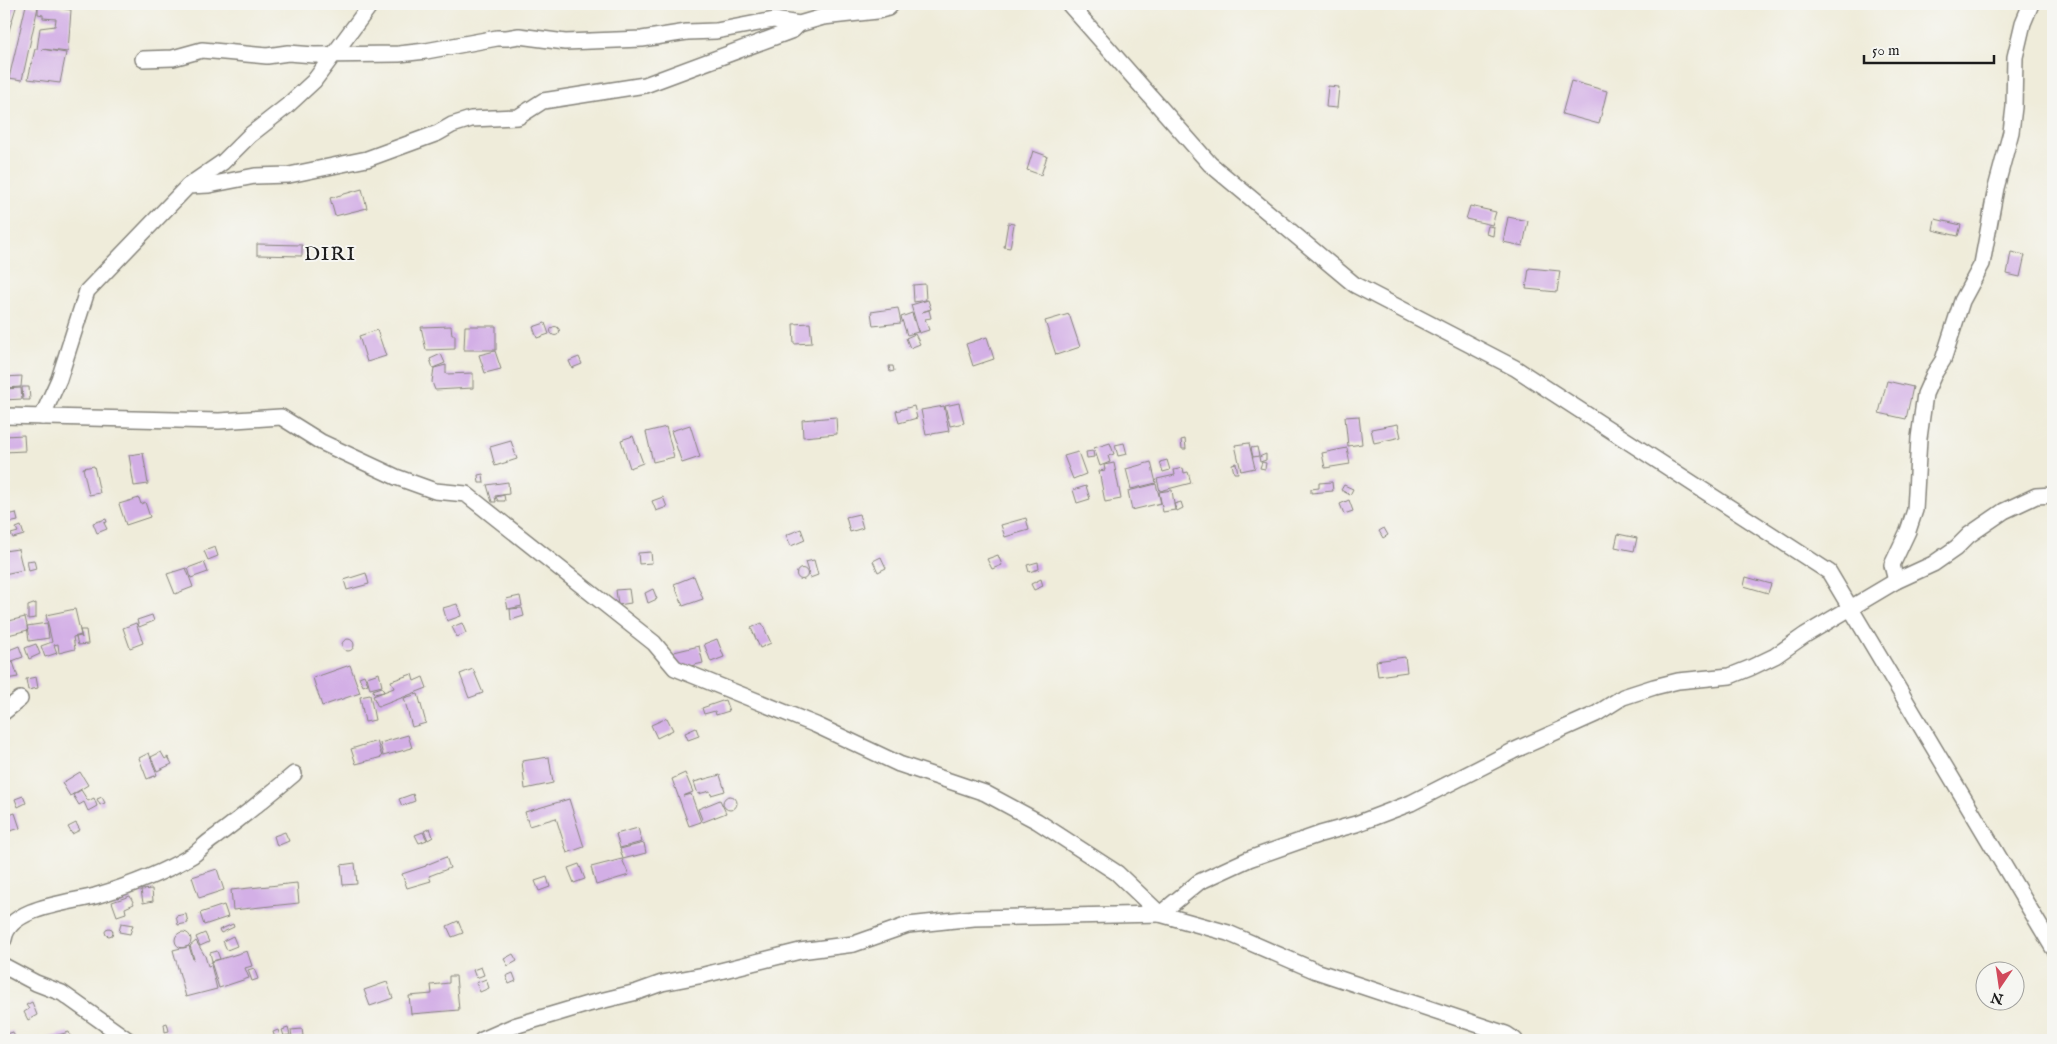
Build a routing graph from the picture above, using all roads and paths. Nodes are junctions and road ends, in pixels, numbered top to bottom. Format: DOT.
graph roads {
  1 [pos="372,4"];
  2 [pos="892,4"];
  3 [pos="1069,4"];
  4 [pos="2031,4"];
  5 [pos="799,24"];
  6 [pos="333,54"];
  7 [pos="144,58"];
  8 [pos="188,186"];
  9 [pos="4,416"];
  10 [pos="42,417"];
  11 [pos="2053,495"];
  12 [pos="1896,581"];
  13 [pos="1850,608"];
  14 [pos="20,699"];
  15 [pos="4,712"];
  16 [pos="294,774"];
  17 [pos="1160,914"];
  18 [pos="4,939"];
  19 [pos="2053,948"];
  20 [pos="4,966"];
  21 [pos="128,1040"];
  22 [pos="482,1040"];
  23 [pos="1515,1040"];
  1 -- 6 [label="street"];
  2 -- 5 [label="street"];
  3 -- 13 [label="street"];
  4 -- 12 [label="street"];
  5 -- 6 [label="street"];
  5 -- 8 [label="street"];
  6 -- 7 [label="street"];
  6 -- 8 [label="street"];
  8 -- 10 [label="street"];
  9 -- 10 [label="street"];
  10 -- 17 [label="street"];
  11 -- 12 [label="street"];
  12 -- 13 [label="street"];
  13 -- 17 [label="street"];
  13 -- 19 [label="street"];
  14 -- 15 [label="street"];
  16 -- 18 [label="street"];
  17 -- 22 [label="street"];
  17 -- 23 [label="street"];
  20 -- 21 [label="street"];
}
